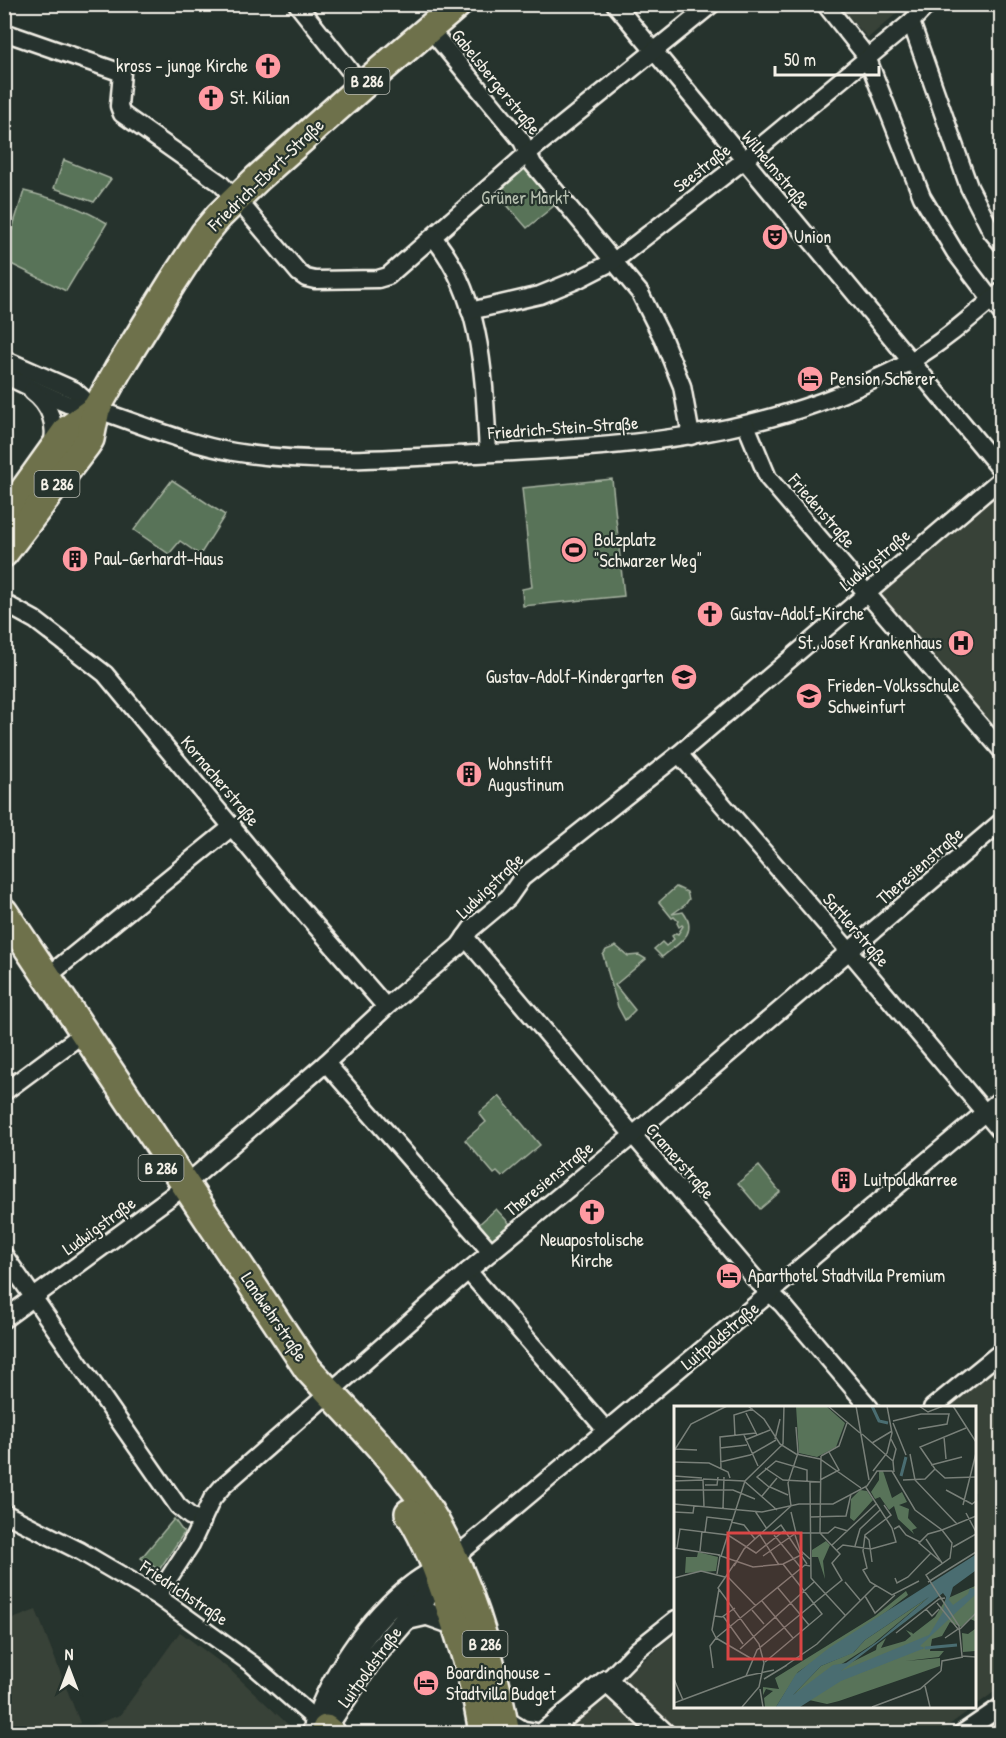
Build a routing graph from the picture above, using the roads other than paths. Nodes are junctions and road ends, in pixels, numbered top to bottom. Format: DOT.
graph roads {
  1 [pos="297,4"];
  2 [pos="458,4"];
  3 [pos="615,4"];
  4 [pos="712,4"];
  5 [pos="825,4"];
  6 [pos="928,4"];
  7 [pos="911,22"];
  8 [pos="429,28"];
  9 [pos="4,32"];
  10 [pos="654,52"];
  11 [pos="867,57"];
  12 [pos="362,86"];
  13 [pos="528,153"];
  14 [pos="743,161"];
  15 [pos="236,198"];
  16 [pos="433,237"];
  17 [pos="1002,244"];
  18 [pos="614,261"];
  19 [pos="996,296"];
  20 [pos="470,311"];
  21 [pos="1002,314"];
  22 [pos="4,359"];
  23 [pos="911,362"];
  24 [pos="12,379"];
  25 [pos="96,410"];
  26 [pos="746,425"];
  27 [pos="691,436"];
  28 [pos="51,453"];
  29 [pos="488,453"];
  30 [pos="1002,471"];
  31 [pos="1002,478"];
  32 [pos="4,518"];
  33 [pos="4,553"];
  34 [pos="867,593"];
  35 [pos="4,603"];
  36 [pos="1002,751"];
  37 [pos="678,754"];
  38 [pos="1002,821"];
  39 [pos="233,826"];
  40 [pos="4,912"];
  41 [pos="4,932"];
  42 [pos="465,937"];
  43 [pos="850,952"];
  44 [pos="48,976"];
  45 [pos="386,1007"];
  46 [pos="81,1035"];
  47 [pos="326,1063"];
  48 [pos="4,1092"];
  49 [pos="1002,1098"];
  50 [pos="985,1112"];
  51 [pos="1002,1133"];
  52 [pos="632,1136"];
  53 [pos="181,1188"];
  54 [pos="491,1252"];
  55 [pos="4,1255"];
  56 [pos="468,1271"];
  57 [pos="771,1293"];
  58 [pos="33,1298"];
  59 [pos="4,1319"];
  60 [pos="1002,1351"];
  61 [pos="324,1397"];
  62 [pos="868,1406"];
  63 [pos="934,1406"];
  64 [pos="606,1430"];
  65 [pos="4,1513"];
  66 [pos="202,1522"];
  67 [pos="446,1564"];
  68 [pos="157,1596"];
  69 [pos="405,1619"];
  70 [pos="674,1621"];
  71 [pos="455,1624"];
  72 [pos="607,1681"];
  73 [pos="1002,1706"];
  74 [pos="490,1728"];
  75 [pos="322,1730"];
  76 [pos="539,1733"];
  77 [pos="664,1734"];
  78 [pos="962,1734"];
  1 -- 12 [label="street"];
  2 -- 8 [label="main road, Friedrich-Ebert-Straße / B 286"];
  3 -- 10 [label="street, Wilhelmstraße"];
  4 -- 10 [label="street"];
  5 -- 11 [label="street"];
  6 -- 7 [label="street, Seestraße"];
  7 -- 11 [label="street, Seestraße"];
  7 -- 17 [label="street"];
  8 -- 12 [label="main road, Friedrich-Ebert-Straße / B 286"];
  8 -- 13 [label="street, Gabelsbergerstraße"];
  9 -- 15 [label="street"];
  10 -- 13 [label="street"];
  10 -- 14 [label="street, Wilhelmstraße"];
  11 -- 14 [label="street, Seestraße"];
  11 -- 19 [label="street"];
  12 -- 15 [label="main road, Friedrich-Ebert-Straße / B 286"];
  13 -- 16 [label="street"];
  13 -- 18 [label="street, Gabelsbergerstraße"];
  14 -- 18 [label="street, Seestraße"];
  14 -- 23 [label="street, Wilhelmstraße"];
  15 -- 16 [label="street"];
  15 -- 25 [label="main road, Friedrich-Ebert-Straße / B 286"];
  16 -- 20 [label="street"];
  18 -- 20 [label="street, Seestraße"];
  18 -- 27 [label="street, Gabelsbergerstraße"];
  19 -- 21 [label="street"];
  19 -- 23 [label="street, Friedrich-Stein-Straße"];
  20 -- 29 [label="street"];
  22 -- 25 [label="street"];
  23 -- 26 [label="street, Friedrich-Stein-Straße"];
  23 -- 30 [label="street, Wilhelmstraße"];
  24 -- 25 [label="street, Friedrich-Stein-Straße"];
  24 -- 28 [label="street"];
  25 -- 28 [label="main road, B 286"];
  25 -- 29 [label="street, Friedrich-Stein-Straße"];
  25 -- 33 [label="main road, B 286"];
  26 -- 27 [label="street, Friedrich-Stein-Straße"];
  26 -- 34 [label="street, Friedenstraße"];
  27 -- 29 [label="street, Friedrich-Stein-Straße"];
  28 -- 32 [label="main road, B 286"];
  31 -- 34 [label="street, Ludwigstraße"];
  34 -- 36 [label="street, Friedenstraße"];
  34 -- 37 [label="street, Ludwigstraße"];
  35 -- 39 [label="street, Kornacherstraße"];
  37 -- 42 [label="street, Ludwigstraße"];
  37 -- 43 [label="street, Sattlerstraße"];
  38 -- 43 [label="street, Theresienstraße"];
  39 -- 44 [label="street"];
  39 -- 45 [label="street, Kornacherstraße"];
  40 -- 44 [label="main road, Landwehrstraße / B 286"];
  41 -- 46 [label="main road, Landwehrstraße / B 286"];
  42 -- 45 [label="street, Ludwigstraße"];
  42 -- 52 [label="street, Cramerstraße"];
  43 -- 50 [label="street, Sattlerstraße"];
  43 -- 52 [label="street, Theresienstraße"];
  44 -- 46 [label="main road, Landwehrstraße / B 286"];
  45 -- 47 [label="street, Ludwigstraße"];
  46 -- 48 [label="street"];
  46 -- 53 [label="main road, Landwehrstraße / B 286"];
  47 -- 53 [label="street, Ludwigstraße"];
  47 -- 54 [label="street"];
  49 -- 50 [label="street, Luitpoldstraße"];
  50 -- 51 [label="street, Sattlerstraße"];
  50 -- 57 [label="street, Luitpoldstraße"];
  52 -- 54 [label="street, Theresienstraße"];
  52 -- 57 [label="street, Cramerstraße"];
  53 -- 58 [label="street, Ludwigstraße"];
  53 -- 61 [label="main road, Landwehrstraße / B 286"];
  54 -- 56 [label="street, Theresienstraße"];
  55 -- 58 [label="street"];
  56 -- 61 [label="street, Theresienstraße"];
  56 -- 64 [label="street"];
  57 -- 62 [label="street, Cramerstraße"];
  57 -- 64 [label="street, Luitpoldstraße"];
  58 -- 59 [label="street, Ludwigstraße"];
  58 -- 66 [label="street"];
  60 -- 63 [label="street"];
  61 -- 66 [label="street, Theresienstraße"];
  61 -- 67 [label="main road, Landwehrstraße / B 286"];
  64 -- 67 [label="street, Luitpoldstraße"];
  65 -- 68 [label="street, Friedrichstraße"];
  66 -- 68 [label="street, Theresienstraße"];
  67 -- 69 [label="street, Luitpoldstraße"];
  67 -- 71 [label="main road, Landwehrstraße / B 286"];
  67 -- 74 [label="main road, Landwehrstraße / B 286"];
  67 -- 75 [label="street, Luitpoldstraße"];
  68 -- 75 [label="street, Friedrichstraße"];
  69 -- 71 [label="street"];
  69 -- 75 [label="street, Luitpoldstraße"];
  70 -- 72 [label="street"];
  71 -- 74 [label="main road, Landwehrstraße / B 286"];
  72 -- 76 [label="street"];
  72 -- 77 [label="street"];
  73 -- 78 [label="street"];
  74 -- 76 [label="street"];
}
